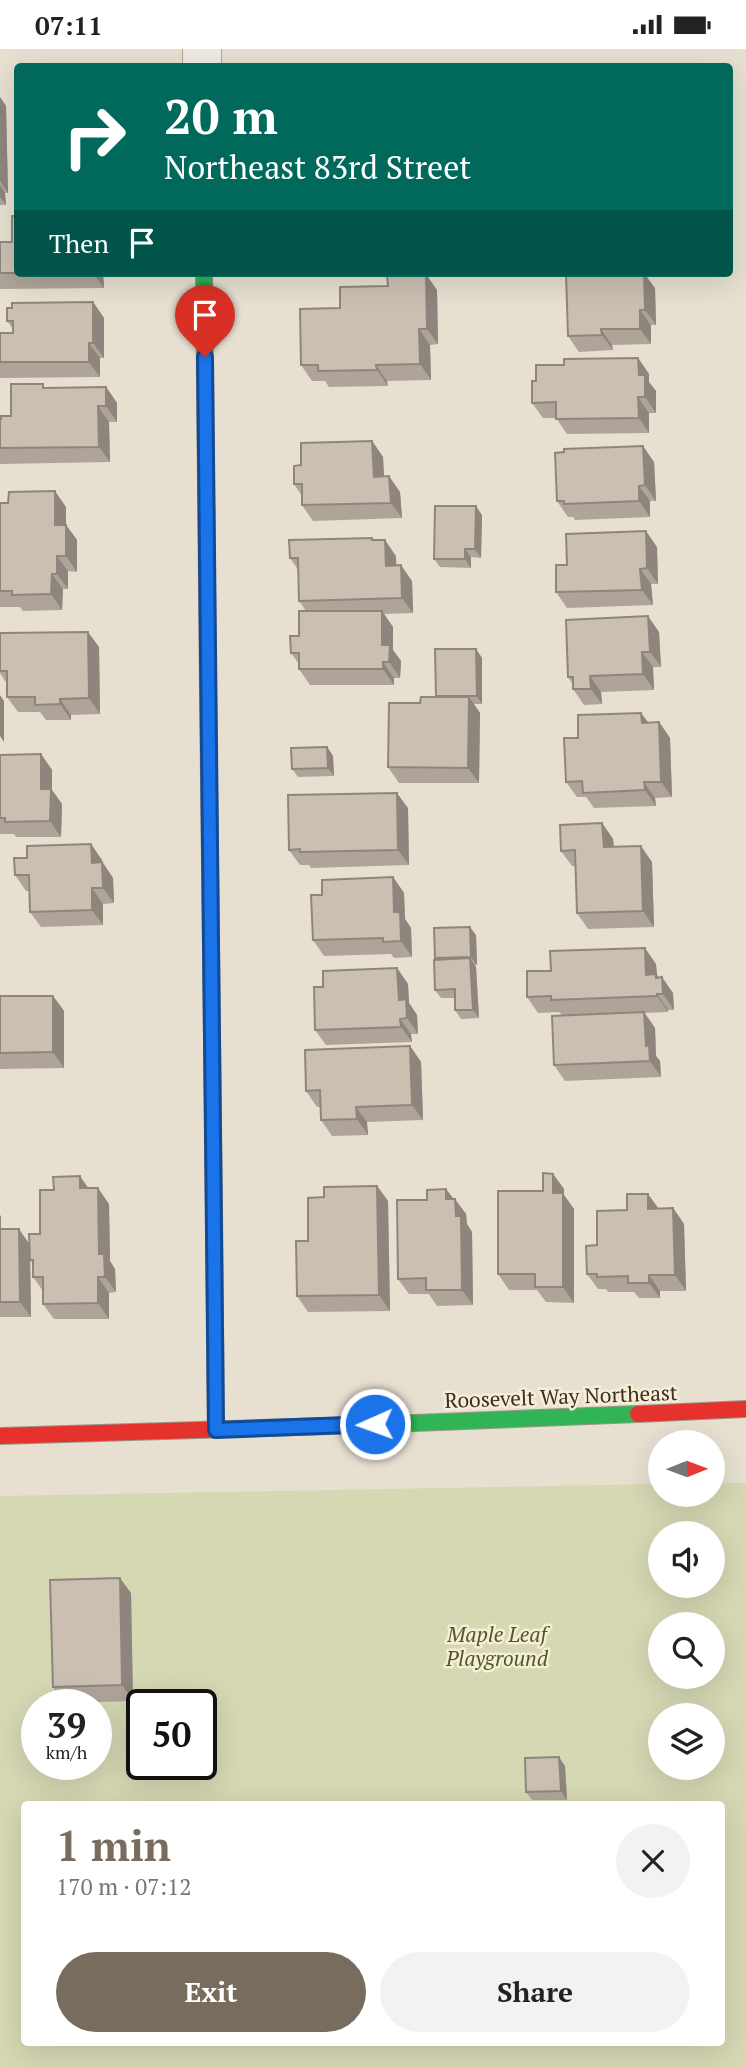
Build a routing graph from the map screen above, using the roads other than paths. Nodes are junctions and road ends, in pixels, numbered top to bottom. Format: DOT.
graph roads {
  1 [pos="204,277"];
  2 [pos="746,1409"];
  3 [pos="216,1430"];
  4 [pos="0,1436"];
  1 -- 3 [label="street"];
  2 -- 3 [label="street, Roosevelt Way Northeast"];
  3 -- 4 [label="street, Roosevelt Way Northeast"];
}
